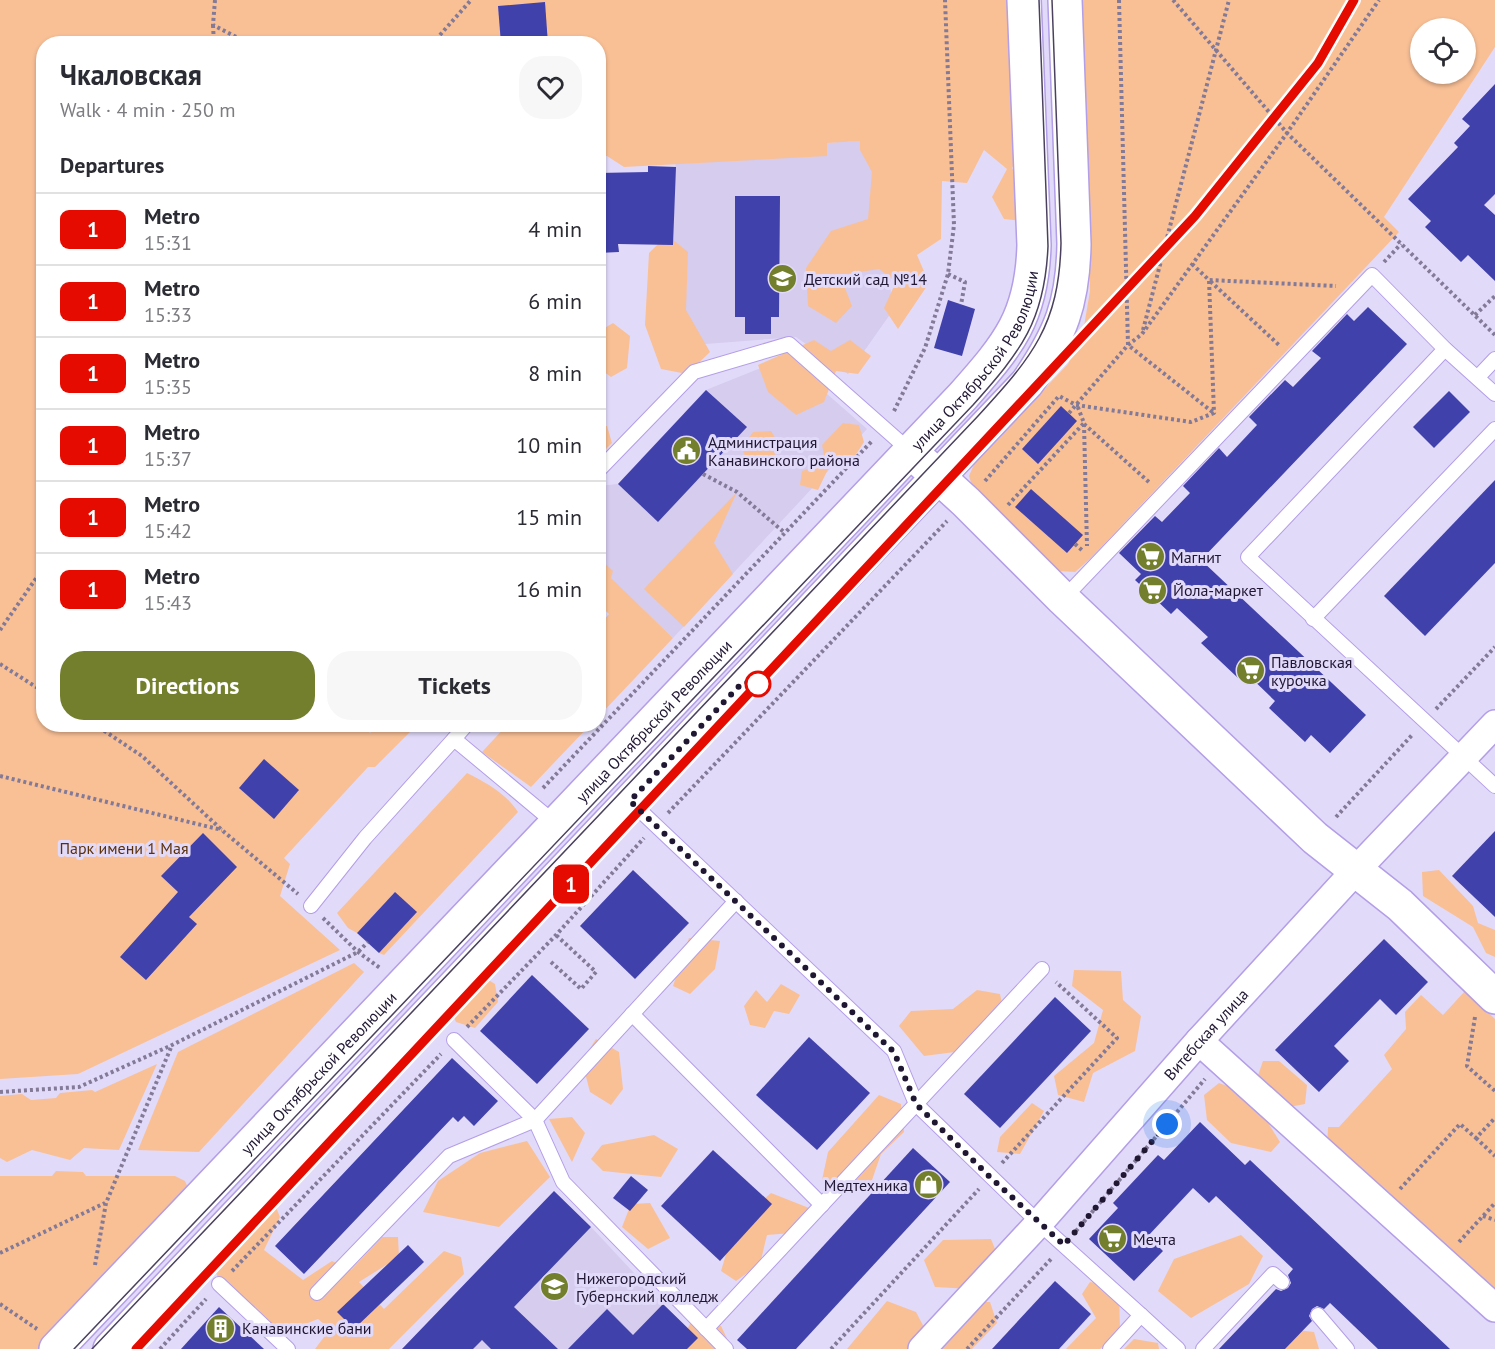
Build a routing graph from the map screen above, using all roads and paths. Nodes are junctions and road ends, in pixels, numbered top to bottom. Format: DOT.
graph roads {
  1 [pos="215,0"];
  2 [pos="471,0"];
  3 [pos="945,0"];
  4 [pos="1024,0"];
  5 [pos="1065,0"];
  6 [pos="1119,0"];
  7 [pos="1173,0"];
  8 [pos="1229,0"];
  9 [pos="1378,0"];
  10 [pos="213,25"];
  11 [pos="214,36"];
  12 [pos="234,36"];
  13 [pos="439,36"];
  14 [pos="1215,49"];
  15 [pos="1287,133"];
  16 [pos="1192,264"];
  17 [pos="948,274"];
  18 [pos="1209,280"];
  19 [pos="1360,287"];
  20 [pos="1495,296"];
  21 [pos="961,305"];
  22 [pos="1475,315"];
  23 [pos="1142,334"];
  24 [pos="1495,335"];
  25 [pos="1128,345"];
  26 [pos="1445,349"];
  27 [pos="1293,358"];
  28 [pos="1495,359"];
  29 [pos="1478,377"];
  30 [pos="1495,394"];
  31 [pos="1076,405"];
  32 [pos="1069,413"];
  33 [pos="1214,413"];
  34 [pos="1084,423"];
  35 [pos="1229,425"];
  36 [pos="885,428"];
  37 [pos="1495,429"];
  38 [pos="910,451"];
  39 [pos="606,463"];
  40 [pos="703,474"];
  41 [pos="938,477"];
  42 [pos="1162,494"];
  43 [pos="966,502"];
  44 [pos="1006,508"];
  45 [pos="785,533"];
  46 [pos="1087,554"];
  47 [pos="36,578"];
  48 [pos="1063,599"];
  49 [pos="1313,619"];
  50 [pos="0,630"];
  51 [pos="0,664"];
  52 [pos="36,687"];
  53 [pos="606,721"];
  54 [pos="1495,724"];
  55 [pos="106,732"];
  56 [pos="460,732"];
  57 [pos="595,732"];
  58 [pos="454,739"];
  59 [pos="1464,757"];
  60 [pos="603,774"];
  61 [pos="0,776"];
  62 [pos="1495,786"];
  63 [pos="630,801"];
  64 [pos="531,803"];
  65 [pos="556,824"];
  66 [pos="656,825"];
  67 [pos="223,831"];
  68 [pos="583,850"];
  69 [pos="1357,870"];
  70 [pos="736,901"];
  71 [pos="311,906"];
  72 [pos="556,934"];
  73 [pos="368,942"];
  74 [pos="358,952"];
  75 [pos="551,962"];
  76 [pos="380,968"];
  77 [pos="1042,969"];
  78 [pos="1488,990"];
  79 [pos="633,1014"];
  80 [pos="454,1040"];
  81 [pos="1199,1041"];
  82 [pos="172,1045"];
  83 [pos="1211,1072"];
  84 [pos="1495,1091"];
  85 [pos="0,1092"];
  86 [pos="916,1104"];
  87 [pos="1495,1118"];
  88 [pos="535,1120"];
  89 [pos="1476,1138"];
  90 [pos="1495,1156"];
  91 [pos="106,1203"];
  92 [pos="1495,1203"];
  93 [pos="822,1205"];
  94 [pos="1383,1207"];
  95 [pos="1483,1216"];
  96 [pos="1495,1220"];
  97 [pos="1039,1223"];
  98 [pos="1064,1245"];
  99 [pos="0,1253"];
  100 [pos="1442,1260"];
  101 [pos="94,1270"];
  102 [pos="1282,1282"];
  103 [pos="219,1284"];
  104 [pos="316,1293"];
  105 [pos="0,1304"];
  106 [pos="1495,1308"];
  107 [pos="1141,1315"];
  108 [pos="1318,1315"];
  109 [pos="706,1329"];
  110 [pos="49,1341"];
  111 [pos="110,1349"];
  112 [pos="160,1349"];
  113 [pos="288,1349"];
  114 [pos="726,1349"];
  115 [pos="922,1349"];
  116 [pos="967,1349"];
  117 [pos="1110,1349"];
  118 [pos="1178,1349"];
  119 [pos="1203,1349"];
  120 [pos="1347,1349"];
  1 -- 10 [label="path"];
  2 -- 13 [label="path"];
  3 -- 17 [label="path"];
  4 -- 38 [label="main road, улица Октябрьской Революции"];
  5 -- 41 [label="main road"];
  6 -- 25 [label="path"];
  7 -- 14 [label="path"];
  8 -- 14 [label="path"];
  9 -- 15 [label="path"];
  10 -- 11 [label="path"];
  10 -- 12 [label="path"];
  14 -- 15 [label="path"];
  14 -- 23 [label="path"];
  15 -- 16 [label="path"];
  15 -- 22 [label="path"];
  16 -- 18 [label="path"];
  16 -- 23 [label="path"];
  17 -- 21 [label="path"];
  17 -- 36 [label="path"];
  18 -- 19 [label="path"];
  18 -- 27 [label="path"];
  18 -- 33 [label="path"];
  19 -- 26 [label="lane"];
  19 -- 27 [label="lane"];
  20 -- 22 [label="path"];
  22 -- 24 [label="path"];
  23 -- 25 [label="path"];
  25 -- 31 [label="path"];
  25 -- 33 [label="path"];
  26 -- 29 [label="lane"];
  26 -- 49 [label="lane"];
  27 -- 35 [label="lane"];
  28 -- 29 [label="lane"];
  29 -- 30 [label="lane"];
  31 -- 32 [label="path"];
  31 -- 33 [label="path"];
  31 -- 34 [label="path"];
  31 -- 43 [label="path"];
  33 -- 35 [label="path"];
  34 -- 42 [label="path"];
  34 -- 44 [label="path"];
  34 -- 46 [label="path"];
  35 -- 42 [label="lane"];
  36 -- 38 [label="lane"];
  36 -- 39 [label="lane"];
  36 -- 45 [label="path"];
  37 -- 49 [label="lane"];
  38 -- 41 [label="main road"];
  38 -- 60 [label="main road, улица Октябрьской Революции"];
  40 -- 45 [label="path"];
  41 -- 43 [label="main road"];
  41 -- 63 [label="main road"];
  42 -- 48 [label="lane"];
  43 -- 48 [label="main road"];
  43 -- 66 [label="path"];
  45 -- 53 [label="path"];
  47 -- 50 [label="path"];
  48 -- 69 [label="main road"];
  49 -- 59 [label="lane"];
  51 -- 52 [label="path"];
  54 -- 59 [label="street, Витебская улица"];
  55 -- 67 [label="path"];
  56 -- 58 [label="lane"];
  57 -- 64 [label="path"];
  58 -- 64 [label="lane"];
  58 -- 71 [label="lane"];
  59 -- 62 [label="lane"];
  59 -- 69 [label="street, Витебская улица"];
  60 -- 63 [label="main road"];
  60 -- 65 [label="main road, улица Октябрьской Революции"];
  61 -- 67 [label="path"];
  63 -- 66 [label="lane"];
  63 -- 68 [label="main road"];
  64 -- 65 [label="lane"];
  65 -- 68 [label="main road"];
  65 -- 110 [label="main road, улица Октябрьской Революции"];
  66 -- 70 [label="lane"];
  66 -- 72 [label="path"];
  67 -- 71 [label="path"];
  68 -- 111 [label="main road"];
  69 -- 78 [label="main road"];
  69 -- 81 [label="street, Витебская улица"];
  70 -- 79 [label="lane"];
  70 -- 86 [label="lane"];
  71 -- 74 [label="path"];
  72 -- 75 [label="path"];
  72 -- 80 [label="path"];
  73 -- 74 [label="path"];
  74 -- 76 [label="path"];
  74 -- 82 [label="path"];
  77 -- 86 [label="lane"];
  78 -- 84 [label="path"];
  79 -- 88 [label="lane"];
  79 -- 93 [label="lane"];
  80 -- 88 [label="lane"];
  80 -- 103 [label="path"];
  81 -- 94 [label="street"];
  81 -- 97 [label="street, Витебская улица"];
  82 -- 85 [label="path"];
  82 -- 91 [label="path"];
  83 -- 98 [label="path"];
  86 -- 93 [label="lane"];
  86 -- 97 [label="lane"];
  87 -- 89 [label="path"];
  88 -- 104 [label="lane"];
  88 -- 109 [label="lane"];
  89 -- 90 [label="path"];
  89 -- 94 [label="path"];
  91 -- 99 [label="path"];
  91 -- 101 [label="path"];
  92 -- 95 [label="path"];
  93 -- 109 [label="lane"];
  94 -- 100 [label="street"];
  95 -- 96 [label="path"];
  95 -- 100 [label="path"];
  97 -- 98 [label="lane"];
  97 -- 115 [label="street, Витебская улица"];
  98 -- 107 [label="lane"];
  98 -- 116 [label="path"];
  100 -- 106 [label="street"];
  102 -- 119 [label="lane"];
  103 -- 112 [label="path"];
  103 -- 113 [label="lane"];
  105 -- 110 [label="path"];
  107 -- 117 [label="lane"];
  107 -- 118 [label="lane"];
  108 -- 120 [label="lane"];
  109 -- 114 [label="lane"];
}
